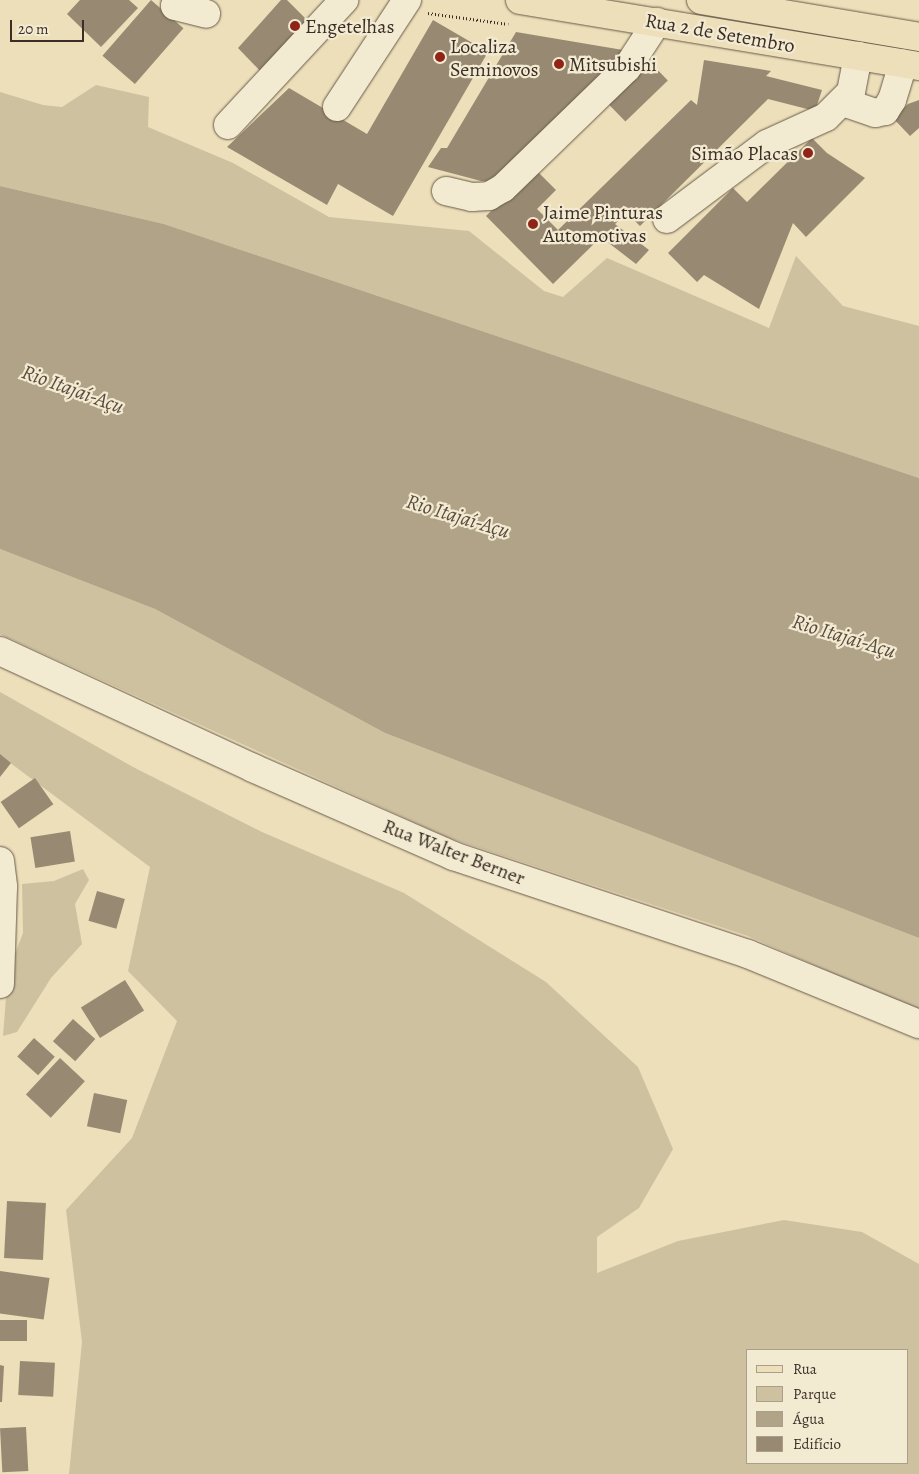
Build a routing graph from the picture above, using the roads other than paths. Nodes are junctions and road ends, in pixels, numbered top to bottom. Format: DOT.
graph roads {
  1 [pos="344,0"];
  2 [pos="408,0"];
  3 [pos="520,0"];
  4 [pos="701,0"];
  5 [pos="170,2"];
  6 [pos="206,14"];
  7 [pos="657,22"];
  8 [pos="919,37"];
  9 [pos="858,56"];
  10 [pos="911,65"];
  11 [pos="843,102"];
  12 [pos="337,107"];
  13 [pos="228,125"];
  14 [pos="446,191"];
  15 [pos="667,219"];
  16 [pos="0,651"];
  17 [pos="1,880"];
  18 [pos="0,984"];
  19 [pos="919,1024"];
  1 -- 13 [label="street"];
  2 -- 12 [label="street"];
  3 -- 7 [label="main road, Rua 2 de Setembro"];
  4 -- 8 [label="main road, Rua 2 de Setembro"];
  5 -- 6 [label="street"];
  7 -- 9 [label="main road, Rua 2 de Setembro"];
  7 -- 14 [label="street"];
  9 -- 10 [label="main road, Rua 2 de Setembro"];
  9 -- 11 [label="street"];
  10 -- 11 [label="street"];
  11 -- 15 [label="street"];
  16 -- 19 [label="street, Rua Walter Berner"];
  17 -- 18 [label="street"];
}
